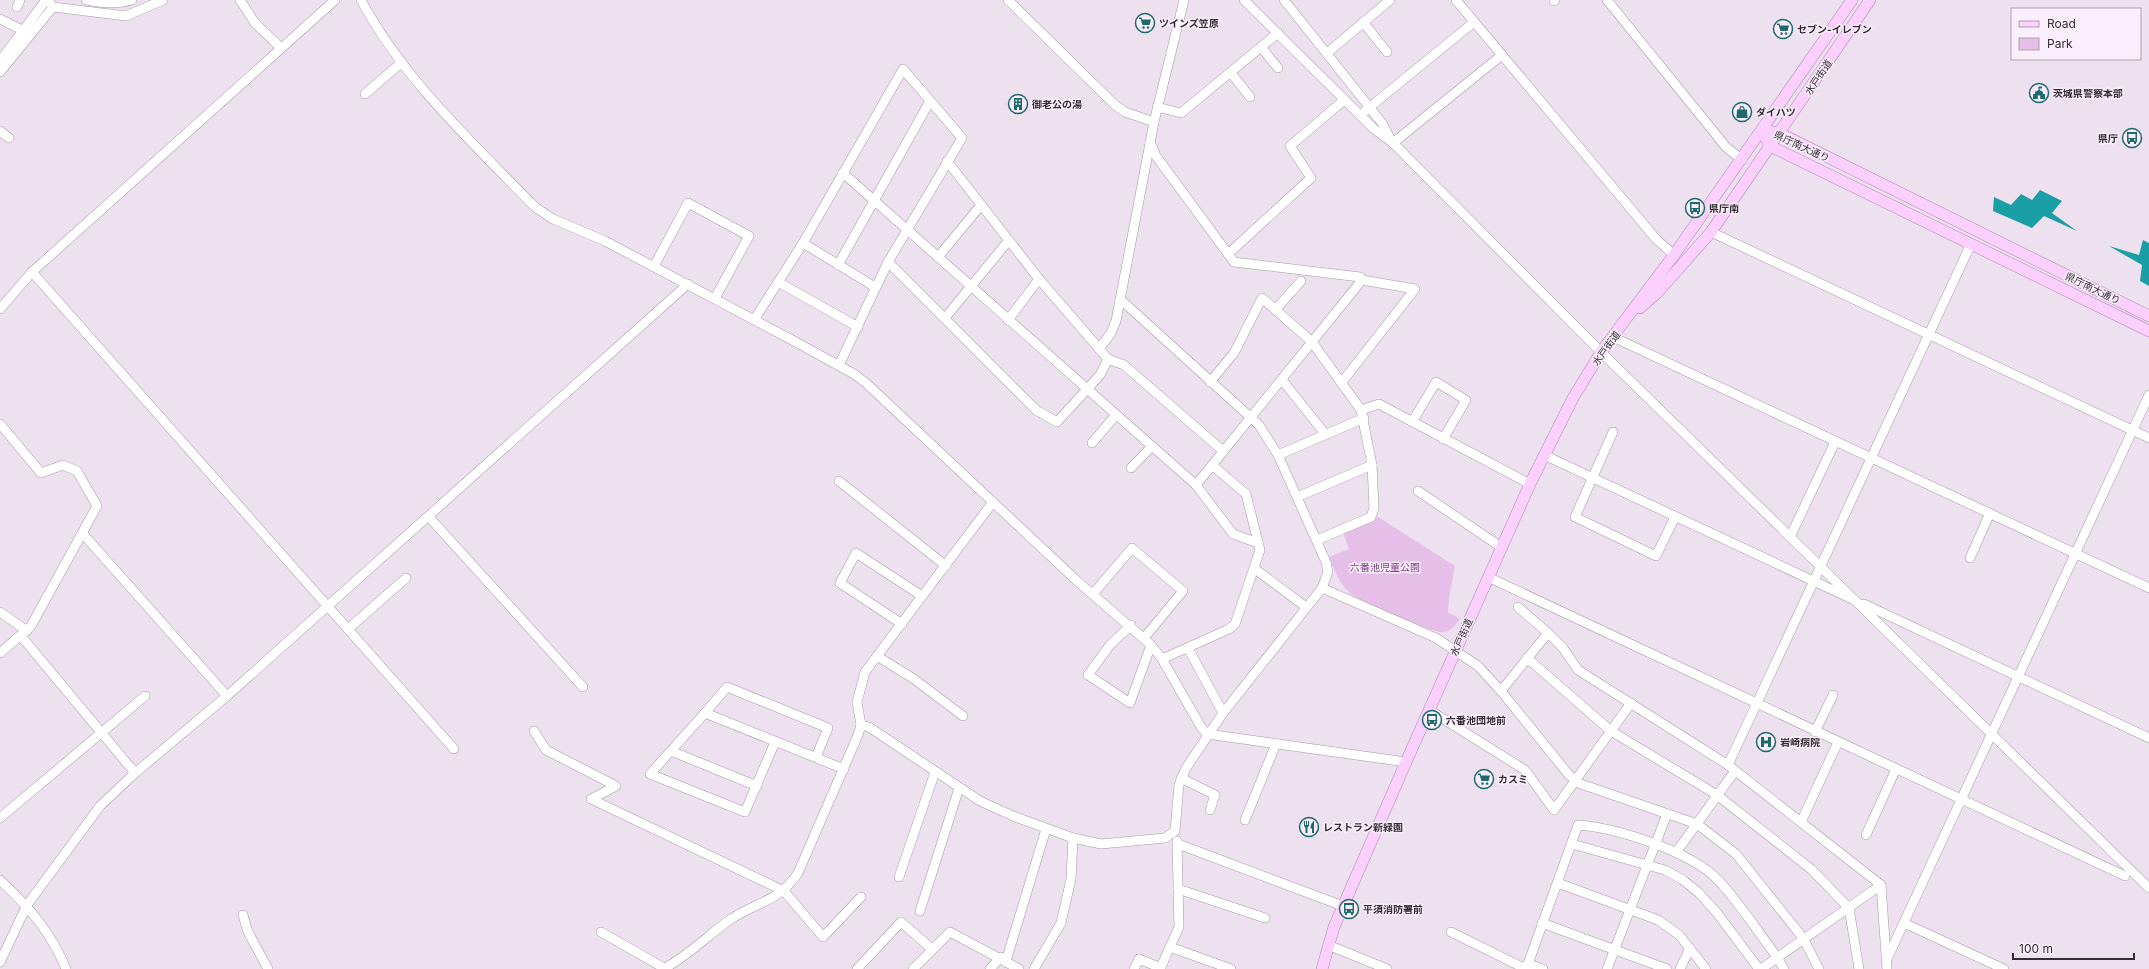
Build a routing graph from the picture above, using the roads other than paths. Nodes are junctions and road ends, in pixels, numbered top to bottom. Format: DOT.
graph roads {
  1 [pos="86,0"];
  2 [pos="132,0"];
  3 [pos="163,0"];
  4 [pos="240,0"];
  5 [pos="335,0"];
  6 [pos="361,0"];
  7 [pos="1008,0"];
  8 [pos="1184,0"];
  9 [pos="1244,0"];
  10 [pos="1284,0"];
  11 [pos="1390,0"];
  12 [pos="1456,0"];
  13 [pos="1607,0"];
  14 [pos="1852,0"];
  15 [pos="1870,0"];
  16 [pos="49,2"];
  17 [pos="0,19"];
  18 [pos="1363,22"];
  19 [pos="1474,22"];
  20 [pos="24,31"];
  21 [pos="1278,33"];
  22 [pos="1261,47"];
  23 [pos="281,48"];
  24 [pos="1387,52"];
  25 [pos="1327,53"];
  26 [pos="1502,54"];
  27 [pos="0,61"];
  28 [pos="401,63"];
  29 [pos="1278,68"];
  30 [pos="0,72"];
  31 [pos="1231,73"];
  32 [pos="365,94"];
  33 [pos="1250,97"];
  34 [pos="1344,100"];
  35 [pos="930,101"];
  36 [pos="1157,107"];
  37 [pos="1369,107"];
  38 [pos="1360,114"];
  39 [pos="1154,122"];
  40 [pos="1762,130"];
  41 [pos="0,131"];
  42 [pos="1779,133"];
  43 [pos="9,138"];
  44 [pos="1150,142"];
  45 [pos="1393,143"];
  46 [pos="1770,146"];
  47 [pos="1742,160"];
  48 [pos="947,161"];
  49 [pos="843,173"];
  50 [pos="874,200"];
  51 [pos="981,205"];
  52 [pos="907,229"];
  53 [pos="1711,232"];
  54 [pos="1009,240"];
  55 [pos="802,243"];
  56 [pos="1971,244"];
  57 [pos="1228,254"];
  58 [pos="1674,255"];
  59 [pos="938,257"];
  60 [pos="888,262"];
  61 [pos="838,264"];
  62 [pos="654,266"];
  63 [pos="32,272"];
  64 [pos="1039,279"];
  65 [pos="1362,280"];
  66 [pos="1301,281"];
  67 [pos="778,282"];
  68 [pos="688,284"];
  69 [pos="875,287"];
  70 [pos="972,288"];
  71 [pos="714,298"];
  72 [pos="1120,299"];
  73 [pos="0,309"];
  74 [pos="1276,310"];
  75 [pos="2149,316"];
  76 [pos="945,318"];
  77 [pos="1627,319"];
  78 [pos="754,320"];
  79 [pos="1008,320"];
  80 [pos="858,327"];
  81 [pos="2149,331"];
  82 [pos="1928,334"];
  83 [pos="1613,337"];
  84 [pos="1312,342"];
  85 [pos="1099,349"];
  86 [pos="1602,352"];
  87 [pos="1108,359"];
  88 [pos="839,365"];
  89 [pos="1282,380"];
  90 [pos="1210,382"];
  91 [pos="1342,382"];
  92 [pos="1087,389"];
  93 [pos="2149,394"];
  94 [pos="1362,414"];
  95 [pos="1116,415"];
  96 [pos="1250,418"];
  97 [pos="1412,422"];
  98 [pos="0,424"];
  99 [pos="2132,430"];
  100 [pos="1613,432"];
  101 [pos="1326,435"];
  102 [pos="2149,438"];
  103 [pos="1444,440"];
  104 [pos="1835,442"];
  105 [pos="1092,443"];
  106 [pos="1152,446"];
  107 [pos="1223,451"];
  108 [pos="1544,454"];
  109 [pos="1278,455"];
  110 [pos="1871,457"];
  111 [pos="1212,465"];
  112 [pos="1372,465"];
  113 [pos="1130,468"];
  114 [pos="1592,477"];
  115 [pos="838,481"];
  116 [pos="1530,484"];
  117 [pos="1196,485"];
  118 [pos="1418,491"];
  119 [pos="1297,498"];
  120 [pos="993,502"];
  121 [pos="1990,513"];
  122 [pos="1675,516"];
  123 [pos="429,517"];
  124 [pos="83,534"];
  125 [pos="1791,535"];
  126 [pos="1316,540"];
  127 [pos="1258,543"];
  128 [pos="1501,547"];
  129 [pos="2075,554"];
  130 [pos="1970,558"];
  131 [pos="946,566"];
  132 [pos="1821,566"];
  133 [pos="1255,569"];
  134 [pos="1488,577"];
  135 [pos="406,578"];
  136 [pos="1814,581"];
  137 [pos="1322,588"];
  138 [pos="2149,588"];
  139 [pos="1093,594"];
  140 [pos="922,596"];
  141 [pos="1858,602"];
  142 [pos="327,607"];
  143 [pos="1518,607"];
  144 [pos="1306,608"];
  145 [pos="0,612"];
  146 [pos="902,624"];
  147 [pos="1131,625"];
  148 [pos="348,629"];
  149 [pos="24,633"];
  150 [pos="1548,633"];
  151 [pos="1144,638"];
  152 [pos="1151,645"];
  153 [pos="1188,648"];
  154 [pos="1455,652"];
  155 [pos="0,653"];
  156 [pos="877,656"];
  157 [pos="1527,658"];
  158 [pos="1162,659"];
  159 [pos="2019,676"];
  160 [pos="583,687"];
  161 [pos="1501,691"];
  162 [pos="1834,695"];
  163 [pos="145,696"];
  164 [pos="227,696"];
  165 [pos="1631,703"];
  166 [pos="1756,705"];
  167 [pos="1429,710"];
  168 [pos="704,713"];
  169 [pos="1223,713"];
  170 [pos="963,716"];
  171 [pos="861,725"];
  172 [pos="534,731"];
  173 [pos="1611,731"];
  174 [pos="1815,732"];
  175 [pos="103,733"];
  176 [pos="1207,734"];
  177 [pos="1992,734"];
  178 [pos="2149,738"];
  179 [pos="776,742"];
  180 [pos="1838,742"];
  181 [pos="1276,744"];
  182 [pos="454,749"];
  183 [pos="671,751"];
  184 [pos="816,757"];
  185 [pos="1406,762"];
  186 [pos="1731,768"];
  187 [pos="1896,769"];
  188 [pos="844,770"];
  189 [pos="935,772"];
  190 [pos="135,773"];
  191 [pos="1181,778"];
  192 [pos="1575,780"];
  193 [pos="757,786"];
  194 [pos="959,788"];
  195 [pos="1717,795"];
  196 [pos="1962,799"];
  197 [pos="1210,810"];
  198 [pos="1667,814"];
  199 [pos="0,818"];
  200 [pos="1245,820"];
  201 [pos="1801,822"];
  202 [pos="1697,824"];
  203 [pos="1046,829"];
  204 [pos="1175,832"];
  205 [pos="1866,835"];
  206 [pos="1074,838"];
  207 [pos="1178,844"];
  208 [pos="1572,844"];
  209 [pos="1656,844"];
  210 [pos="1677,852"];
  211 [pos="1647,865"];
  212 [pos="900,876"];
  213 [pos="2125,876"];
  214 [pos="0,880"];
  215 [pos="1558,883"];
  216 [pos="1881,885"];
  217 [pos="2149,888"];
  218 [pos="1178,889"];
  219 [pos="784,891"];
  220 [pos="861,897"];
  221 [pos="27,905"];
  222 [pos="1343,906"];
  223 [pos="1629,908"];
  224 [pos="1849,908"];
  225 [pos="920,911"];
  226 [pos="243,915"];
  227 [pos="1265,918"];
  228 [pos="1542,923"];
  229 [pos="1904,923"];
  230 [pos="601,932"];
  231 [pos="1451,932"];
  232 [pos="1803,938"];
  233 [pos="1328,945"];
  234 [pos="1170,947"];
  235 [pos="1690,948"];
  236 [pos="932,949"];
  237 [pos="1614,949"];
  238 [pos="1777,957"];
  239 [pos="1887,958"];
  240 [pos="1003,959"];
  241 [pos="0,962"];
  242 [pos="1525,967"];
  243 [pos="66,969"];
  244 [pos="268,969"];
  245 [pos="664,969"];
  246 [pos="857,969"];
  247 [pos="913,969"];
  248 [pos="990,969"];
  249 [pos="1019,969"];
  250 [pos="1034,969"];
  251 [pos="1134,969"];
  252 [pos="1160,969"];
  253 [pos="1231,969"];
  254 [pos="1322,969"];
  255 [pos="1387,969"];
  256 [pos="1543,969"];
  257 [pos="1607,969"];
  258 [pos="1667,969"];
  259 [pos="1680,969"];
  260 [pos="1706,969"];
  261 [pos="1760,969"];
  262 [pos="1784,969"];
  263 [pos="1819,969"];
  264 [pos="1858,969"];
  265 [pos="1887,969"];
  266 [pos="2004,969"];
  1 -- 2 [label="street"];
  3 -- 16 [label="street"];
  4 -- 23 [label="street"];
  5 -- 23 [label="street"];
  6 -- 28 [label="street"];
  7 -- 39 [label="street"];
  8 -- 36 [label="street"];
  9 -- 21 [label="street"];
  10 -- 25 [label="street"];
  11 -- 18 [label="street"];
  12 -- 19 [label="street"];
  13 -- 47 [label="street"];
  14 -- 40 [label="main road, 水戸街道"];
  15 -- 42 [label="main road, 水戸街道"];
  16 -- 20 [label="street"];
  16 -- 30 [label="street"];
  17 -- 20 [label="street"];
  18 -- 24 [label="street"];
  18 -- 25 [label="street"];
  19 -- 26 [label="street"];
  19 -- 37 [label="street"];
  20 -- 27 [label="street"];
  21 -- 22 [label="street"];
  21 -- 34 [label="street"];
  22 -- 29 [label="street"];
  22 -- 31 [label="street"];
  23 -- 63 [label="street"];
  25 -- 37 [label="street"];
  26 -- 45 [label="street"];
  26 -- 58 [label="street"];
  28 -- 32 [label="street"];
  28 -- 62 [label="street"];
  31 -- 33 [label="street"];
  31 -- 36 [label="street"];
  34 -- 38 [label="street"];
  34 -- 57 [label="street"];
  35 -- 48 [label="street"];
  35 -- 49 [label="street"];
  35 -- 50 [label="street"];
  36 -- 39 [label="street"];
  37 -- 38 [label="street"];
  37 -- 45 [label="street"];
  38 -- 45 [label="street"];
  39 -- 44 [label="street"];
  40 -- 42 [label="main road, 県庁南大通り"];
  40 -- 46 [label="main road, 県庁南大通り"];
  40 -- 47 [label="main road, 水戸街道"];
  41 -- 43 [label="street"];
  42 -- 46 [label="main road, 水戸街道"];
  42 -- 75 [label="main road, 県庁南大通り"];
  44 -- 57 [label="street"];
  44 -- 72 [label="street"];
  45 -- 86 [label="street"];
  46 -- 53 [label="main road, 水戸街道"];
  46 -- 56 [label="main road, 県庁南大通り"];
  47 -- 58 [label="main road, 水戸街道"];
  48 -- 51 [label="street"];
  48 -- 52 [label="street"];
  49 -- 50 [label="street"];
  49 -- 55 [label="street"];
  50 -- 52 [label="street"];
  50 -- 61 [label="street"];
  51 -- 54 [label="street"];
  51 -- 59 [label="street"];
  52 -- 59 [label="street"];
  52 -- 60 [label="street"];
  53 -- 77 [label="main road, 水戸街道"];
  53 -- 82 [label="street"];
  54 -- 64 [label="street"];
  54 -- 70 [label="street"];
  55 -- 61 [label="street"];
  55 -- 67 [label="street"];
  56 -- 81 [label="main road, 県庁南大通り"];
  56 -- 82 [label="street"];
  57 -- 65 [label="street"];
  58 -- 77 [label="main road, 水戸街道"];
  59 -- 70 [label="street"];
  60 -- 69 [label="street"];
  60 -- 76 [label="street"];
  61 -- 69 [label="street"];
  62 -- 68 [label="street"];
  62 -- 71 [label="street"];
  63 -- 73 [label="street"];
  63 -- 142 [label="street"];
  64 -- 79 [label="street"];
  64 -- 85 [label="street"];
  65 -- 84 [label="street"];
  65 -- 91 [label="street"];
  66 -- 74 [label="street"];
  67 -- 78 [label="street"];
  67 -- 80 [label="street"];
  68 -- 71 [label="street"];
  68 -- 123 [label="street"];
  69 -- 80 [label="street"];
  70 -- 76 [label="street"];
  70 -- 79 [label="street"];
  71 -- 78 [label="street"];
  72 -- 85 [label="street"];
  72 -- 90 [label="street"];
  74 -- 84 [label="street"];
  74 -- 90 [label="street"];
  76 -- 92 [label="street"];
  77 -- 83 [label="main road, 水戸街道"];
  78 -- 88 [label="street"];
  79 -- 92 [label="street"];
  80 -- 88 [label="street"];
  82 -- 99 [label="street"];
  82 -- 110 [label="street"];
  83 -- 86 [label="main road, 水戸街道"];
  83 -- 104 [label="street"];
  84 -- 89 [label="street"];
  84 -- 91 [label="street"];
  85 -- 87 [label="street"];
  86 -- 108 [label="main road, 水戸街道"];
  86 -- 125 [label="street"];
  87 -- 92 [label="street"];
  87 -- 107 [label="street"];
  88 -- 120 [label="street"];
  89 -- 96 [label="street"];
  89 -- 101 [label="street"];
  90 -- 96 [label="street"];
  91 -- 94 [label="street"];
  92 -- 95 [label="street"];
  93 -- 99 [label="street"];
  94 -- 97 [label="street"];
  94 -- 101 [label="street"];
  94 -- 112 [label="street"];
  95 -- 105 [label="street"];
  95 -- 106 [label="street"];
  96 -- 107 [label="street"];
  96 -- 109 [label="street"];
  97 -- 103 [label="street"];
  97 -- 103 [label="street"];
  98 -- 124 [label="street"];
  99 -- 102 [label="street"];
  99 -- 129 [label="street"];
  100 -- 114 [label="street"];
  101 -- 109 [label="street"];
  103 -- 116 [label="street"];
  104 -- 110 [label="street"];
  104 -- 125 [label="street"];
  106 -- 113 [label="street"];
  106 -- 117 [label="street"];
  107 -- 111 [label="street"];
  108 -- 114 [label="street"];
  108 -- 116 [label="main road, 水戸街道"];
  109 -- 119 [label="street"];
  110 -- 121 [label="street"];
  110 -- 132 [label="street"];
  111 -- 117 [label="street"];
  111 -- 127 [label="street"];
  112 -- 119 [label="street"];
  112 -- 126 [label="street"];
  114 -- 122 [label="street"];
  114 -- 122 [label="street"];
  115 -- 131 [label="street"];
  116 -- 128 [label="main road, 水戸街道"];
  117 -- 127 [label="street"];
  118 -- 128 [label="street"];
  119 -- 126 [label="street"];
  120 -- 131 [label="street"];
  120 -- 139 [label="street"];
  121 -- 129 [label="street"];
  121 -- 130 [label="street"];
  122 -- 136 [label="street"];
  123 -- 142 [label="street"];
  123 -- 160 [label="street"];
  124 -- 149 [label="street"];
  124 -- 164 [label="street"];
  125 -- 132 [label="street"];
  126 -- 137 [label="street"];
  127 -- 133 [label="street"];
  128 -- 134 [label="main road, 水戸街道"];
  129 -- 138 [label="street"];
  129 -- 159 [label="street"];
  131 -- 140 [label="street"];
  132 -- 136 [label="street"];
  132 -- 141 [label="street"];
  133 -- 144 [label="street"];
  133 -- 153 [label="street"];
  134 -- 154 [label="main road, 水戸街道"];
  134 -- 166 [label="street"];
  135 -- 148 [label="street"];
  136 -- 141 [label="street"];
  136 -- 166 [label="street"];
  137 -- 144 [label="street"];
  137 -- 154 [label="street"];
  139 -- 147 [label="street"];
  139 -- 151 [label="street"];
  140 -- 146 [label="street"];
  140 -- 146 [label="street"];
  141 -- 159 [label="street"];
  141 -- 177 [label="street"];
  142 -- 148 [label="street"];
  142 -- 164 [label="street"];
  143 -- 150 [label="street"];
  144 -- 169 [label="street"];
  145 -- 149 [label="street"];
  146 -- 156 [label="street"];
  147 -- 151 [label="street"];
  147 -- 152 [label="street"];
  148 -- 182 [label="street"];
  149 -- 155 [label="street"];
  149 -- 175 [label="street"];
  150 -- 157 [label="street"];
  150 -- 165 [label="street"];
  151 -- 152 [label="street"];
  152 -- 158 [label="street"];
  153 -- 158 [label="street"];
  153 -- 169 [label="street"];
  154 -- 161 [label="street"];
  154 -- 167 [label="main road, 水戸街道"];
  156 -- 170 [label="street"];
  156 -- 171 [label="street"];
  157 -- 161 [label="street"];
  157 -- 173 [label="street"];
  158 -- 176 [label="street"];
  159 -- 177 [label="street"];
  159 -- 178 [label="street"];
  161 -- 192 [label="street"];
  162 -- 174 [label="street"];
  163 -- 175 [label="street"];
  164 -- 190 [label="street"];
  165 -- 173 [label="street"];
  165 -- 186 [label="street"];
  166 -- 174 [label="street"];
  166 -- 186 [label="street"];
  167 -- 185 [label="main road, 水戸街道"];
  167 -- 192 [label="street"];
  168 -- 179 [label="street"];
  168 -- 183 [label="street"];
  168 -- 184 [label="street"];
  169 -- 176 [label="street"];
  171 -- 188 [label="street"];
  171 -- 189 [label="street"];
  172 -- 219 [label="street"];
  173 -- 192 [label="street"];
  173 -- 195 [label="street"];
  174 -- 180 [label="street"];
  175 -- 190 [label="street"];
  175 -- 199 [label="street"];
  176 -- 181 [label="street"];
  176 -- 191 [label="street"];
  177 -- 196 [label="street"];
  177 -- 217 [label="street"];
  179 -- 184 [label="street"];
  179 -- 193 [label="street"];
  180 -- 187 [label="street"];
  180 -- 201 [label="street"];
  181 -- 185 [label="street"];
  181 -- 200 [label="street"];
  183 -- 193 [label="street"];
  183 -- 193 [label="street"];
  184 -- 188 [label="street"];
  185 -- 222 [label="main road, 水戸街道"];
  186 -- 195 [label="street"];
  186 -- 201 [label="street"];
  187 -- 196 [label="street"];
  187 -- 205 [label="street"];
  188 -- 219 [label="street"];
  189 -- 194 [label="street"];
  189 -- 212 [label="street"];
  190 -- 221 [label="street"];
  191 -- 197 [label="street"];
  191 -- 204 [label="street"];
  192 -- 198 [label="street"];
  194 -- 203 [label="street"];
  194 -- 225 [label="street"];
  195 -- 202 [label="street"];
  195 -- 224 [label="street"];
  196 -- 213 [label="street"];
  196 -- 229 [label="street"];
  198 -- 202 [label="street"];
  198 -- 209 [label="street"];
  201 -- 216 [label="street"];
  202 -- 210 [label="street"];
  202 -- 232 [label="street"];
  203 -- 206 [label="street"];
  203 -- 240 [label="street"];
  204 -- 206 [label="street"];
  204 -- 207 [label="street"];
  206 -- 250 [label="street"];
  207 -- 218 [label="street"];
  207 -- 222 [label="street"];
  208 -- 209 [label="street"];
  208 -- 211 [label="street"];
  208 -- 215 [label="street"];
  209 -- 210 [label="street"];
  209 -- 211 [label="street"];
  210 -- 238 [label="street"];
  211 -- 223 [label="street"];
  211 -- 261 [label="street"];
  214 -- 221 [label="street"];
  215 -- 223 [label="street"];
  215 -- 228 [label="street"];
  216 -- 224 [label="street"];
  216 -- 239 [label="street"];
  218 -- 227 [label="street"];
  218 -- 234 [label="street"];
  219 -- 220 [label="street"];
  219 -- 245 [label="street"];
  221 -- 241 [label="street"];
  221 -- 243 [label="street"];
  222 -- 233 [label="main road, 水戸街道"];
  223 -- 235 [label="street"];
  223 -- 237 [label="street"];
  224 -- 232 [label="street"];
  224 -- 264 [label="street"];
  226 -- 244 [label="street"];
  228 -- 237 [label="street"];
  228 -- 242 [label="street"];
  229 -- 239 [label="street"];
  229 -- 266 [label="street"];
  230 -- 245 [label="street"];
  231 -- 242 [label="street"];
  232 -- 238 [label="street"];
  232 -- 263 [label="street"];
  233 -- 254 [label="main road, 水戸街道"];
  233 -- 255 [label="street"];
  234 -- 252 [label="street"];
  234 -- 253 [label="street"];
  235 -- 259 [label="street"];
  235 -- 260 [label="street"];
  236 -- 240 [label="street"];
  236 -- 246 [label="street"];
  236 -- 247 [label="street"];
  237 -- 257 [label="street"];
  237 -- 258 [label="street"];
  238 -- 261 [label="street"];
  238 -- 262 [label="street"];
  239 -- 265 [label="street"];
  240 -- 248 [label="street"];
  240 -- 249 [label="street"];
  242 -- 256 [label="street"];
  251 -- 252 [label="street"];
}
